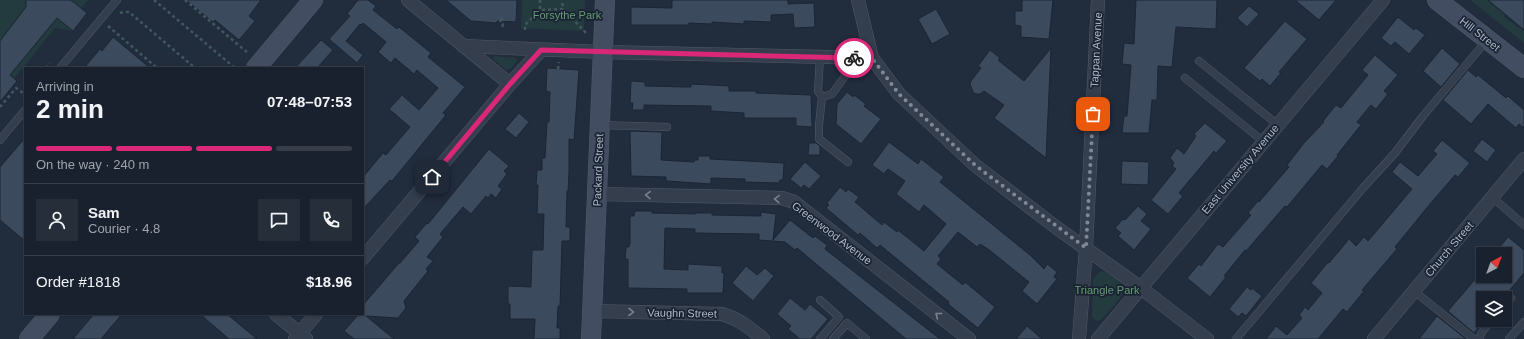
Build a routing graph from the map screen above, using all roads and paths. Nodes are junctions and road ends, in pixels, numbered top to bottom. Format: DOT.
graph roads {
  1 [pos="117,0"];
  2 [pos="154,0"];
  3 [pos="184,0"];
  4 [pos="313,0"];
  5 [pos="408,0"];
  6 [pos="540,0"];
  7 [pos="562,0"];
  8 [pos="605,0"];
  9 [pos="858,0"];
  10 [pos="1098,0"];
  11 [pos="1383,0"];
  12 [pos="1437,0"];
  13 [pos="540,10"];
  14 [pos="563,10"];
  15 [pos="117,16"];
  16 [pos="502,18"];
  17 [pos="112,21"];
  18 [pos="504,29"];
  19 [pos="525,30"];
  20 [pos="586,33"];
  21 [pos="1487,39"];
  22 [pos="463,46"];
  23 [pos="541,50"];
  24 [pos="603,52"];
  25 [pos="820,57"];
  26 [pos="852,58"];
  27 [pos="872,58"];
  28 [pos="252,61"];
  29 [pos="1199,62"];
  30 [pos="61,67"];
  31 [pos="156,67"];
  32 [pos="194,67"];
  33 [pos="234,67"];
  34 [pos="1524,68"];
  35 [pos="1185,78"];
  36 [pos="510,84"];
  37 [pos="24,93"];
  38 [pos="822,97"];
  39 [pos="0,107"];
  40 [pos="24,111"];
  41 [pos="600,124"];
  42 [pos="1278,125"];
  43 [pos="667,127"];
  44 [pos="0,140"];
  45 [pos="1264,142"];
  46 [pos="1524,159"];
  47 [pos="848,162"];
  48 [pos="598,194"];
  49 [pos="1492,197"];
  50 [pos="1524,225"];
  51 [pos="1086,248"];
  52 [pos="364,257"];
  53 [pos="1141,288"];
  54 [pos="1414,291"];
  55 [pos="820,300"];
  56 [pos="592,311"];
  57 [pos="49,315"];
  58 [pos="277,315"];
  59 [pos="315,315"];
  60 [pos="1524,322"];
  61 [pos="1486,327"];
  62 [pos="300,337"];
  63 [pos="29,339"];
  64 [pos="591,339"];
  65 [pos="763,339"];
  66 [pos="820,339"];
  67 [pos="833,339"];
  68 [pos="866,339"];
  69 [pos="969,339"];
  70 [pos="1079,339"];
  71 [pos="1098,339"];
  72 [pos="1207,339"];
  73 [pos="1236,339"];
  74 [pos="1374,339"];
  75 [pos="1474,339"];
  76 [pos="1479,339"];
  77 [pos="1509,339"];
  1 -- 30 [label="lane"];
  2 -- 33 [label="path"];
  3 -- 28 [label="path"];
  4 -- 28 [label="main road"];
  5 -- 22 [label="street"];
  6 -- 13 [label="path"];
  7 -- 14 [label="path"];
  8 -- 24 [label="main road, Packard Street"];
  9 -- 27 [label="street"];
  10 -- 51 [label="street, Tappan Avenue"];
  11 -- 42 [label="street, East University Avenue"];
  12 -- 21 [label="main road, Hill Street"];
  13 -- 14 [label="path"];
  13 -- 19 [label="path"];
  14 -- 20 [label="path"];
  15 -- 32 [label="path"];
  16 -- 18 [label="path"];
  17 -- 31 [label="path"];
  21 -- 34 [label="main road, Hill Street"];
  21 -- 73 [label="lane"];
  22 -- 23 [label="street"];
  22 -- 36 [label="street"];
  23 -- 24 [label="street"];
  23 -- 36 [label="street"];
  24 -- 25 [label="street"];
  24 -- 41 [label="main road, Packard Street"];
  25 -- 26 [label="street"];
  25 -- 38 [label="lane"];
  26 -- 27 [label="street"];
  26 -- 38 [label="lane"];
  27 -- 51 [label="street"];
  29 -- 42 [label="lane"];
  35 -- 45 [label="lane"];
  36 -- 52 [label="street"];
  37 -- 39 [label="path"];
  38 -- 47 [label="lane"];
  40 -- 44 [label="lane"];
  41 -- 43 [label="lane"];
  41 -- 48 [label="main road, Packard Street"];
  42 -- 45 [label="street, East University Avenue"];
  45 -- 53 [label="street, East University Avenue"];
  46 -- 49 [label="street, Church Street"];
  48 -- 56 [label="main road, Packard Street"];
  69 -- 48 [label="street, Greenwood Avenue, one-way"];
  49 -- 50 [label="lane"];
  49 -- 54 [label="street, Church Street"];
  51 -- 53 [label="street"];
  51 -- 70 [label="street, Tappan Avenue"];
  53 -- 71 [label="street, East University Avenue"];
  53 -- 72 [label="street"];
  54 -- 74 [label="street, Church Street"];
  54 -- 75 [label="lane"];
  55 -- 66 [label="lane"];
  56 -- 64 [label="main road, Packard Street"];
  56 -- 65 [label="street, Vaughn Street, one-way"];
  57 -- 63 [label="main road"];
  58 -- 62 [label="street"];
  59 -- 62 [label="street"];
  60 -- 77 [label="lane"];
  61 -- 76 [label="lane"];
  67 -- 68 [label="lane"];
}
